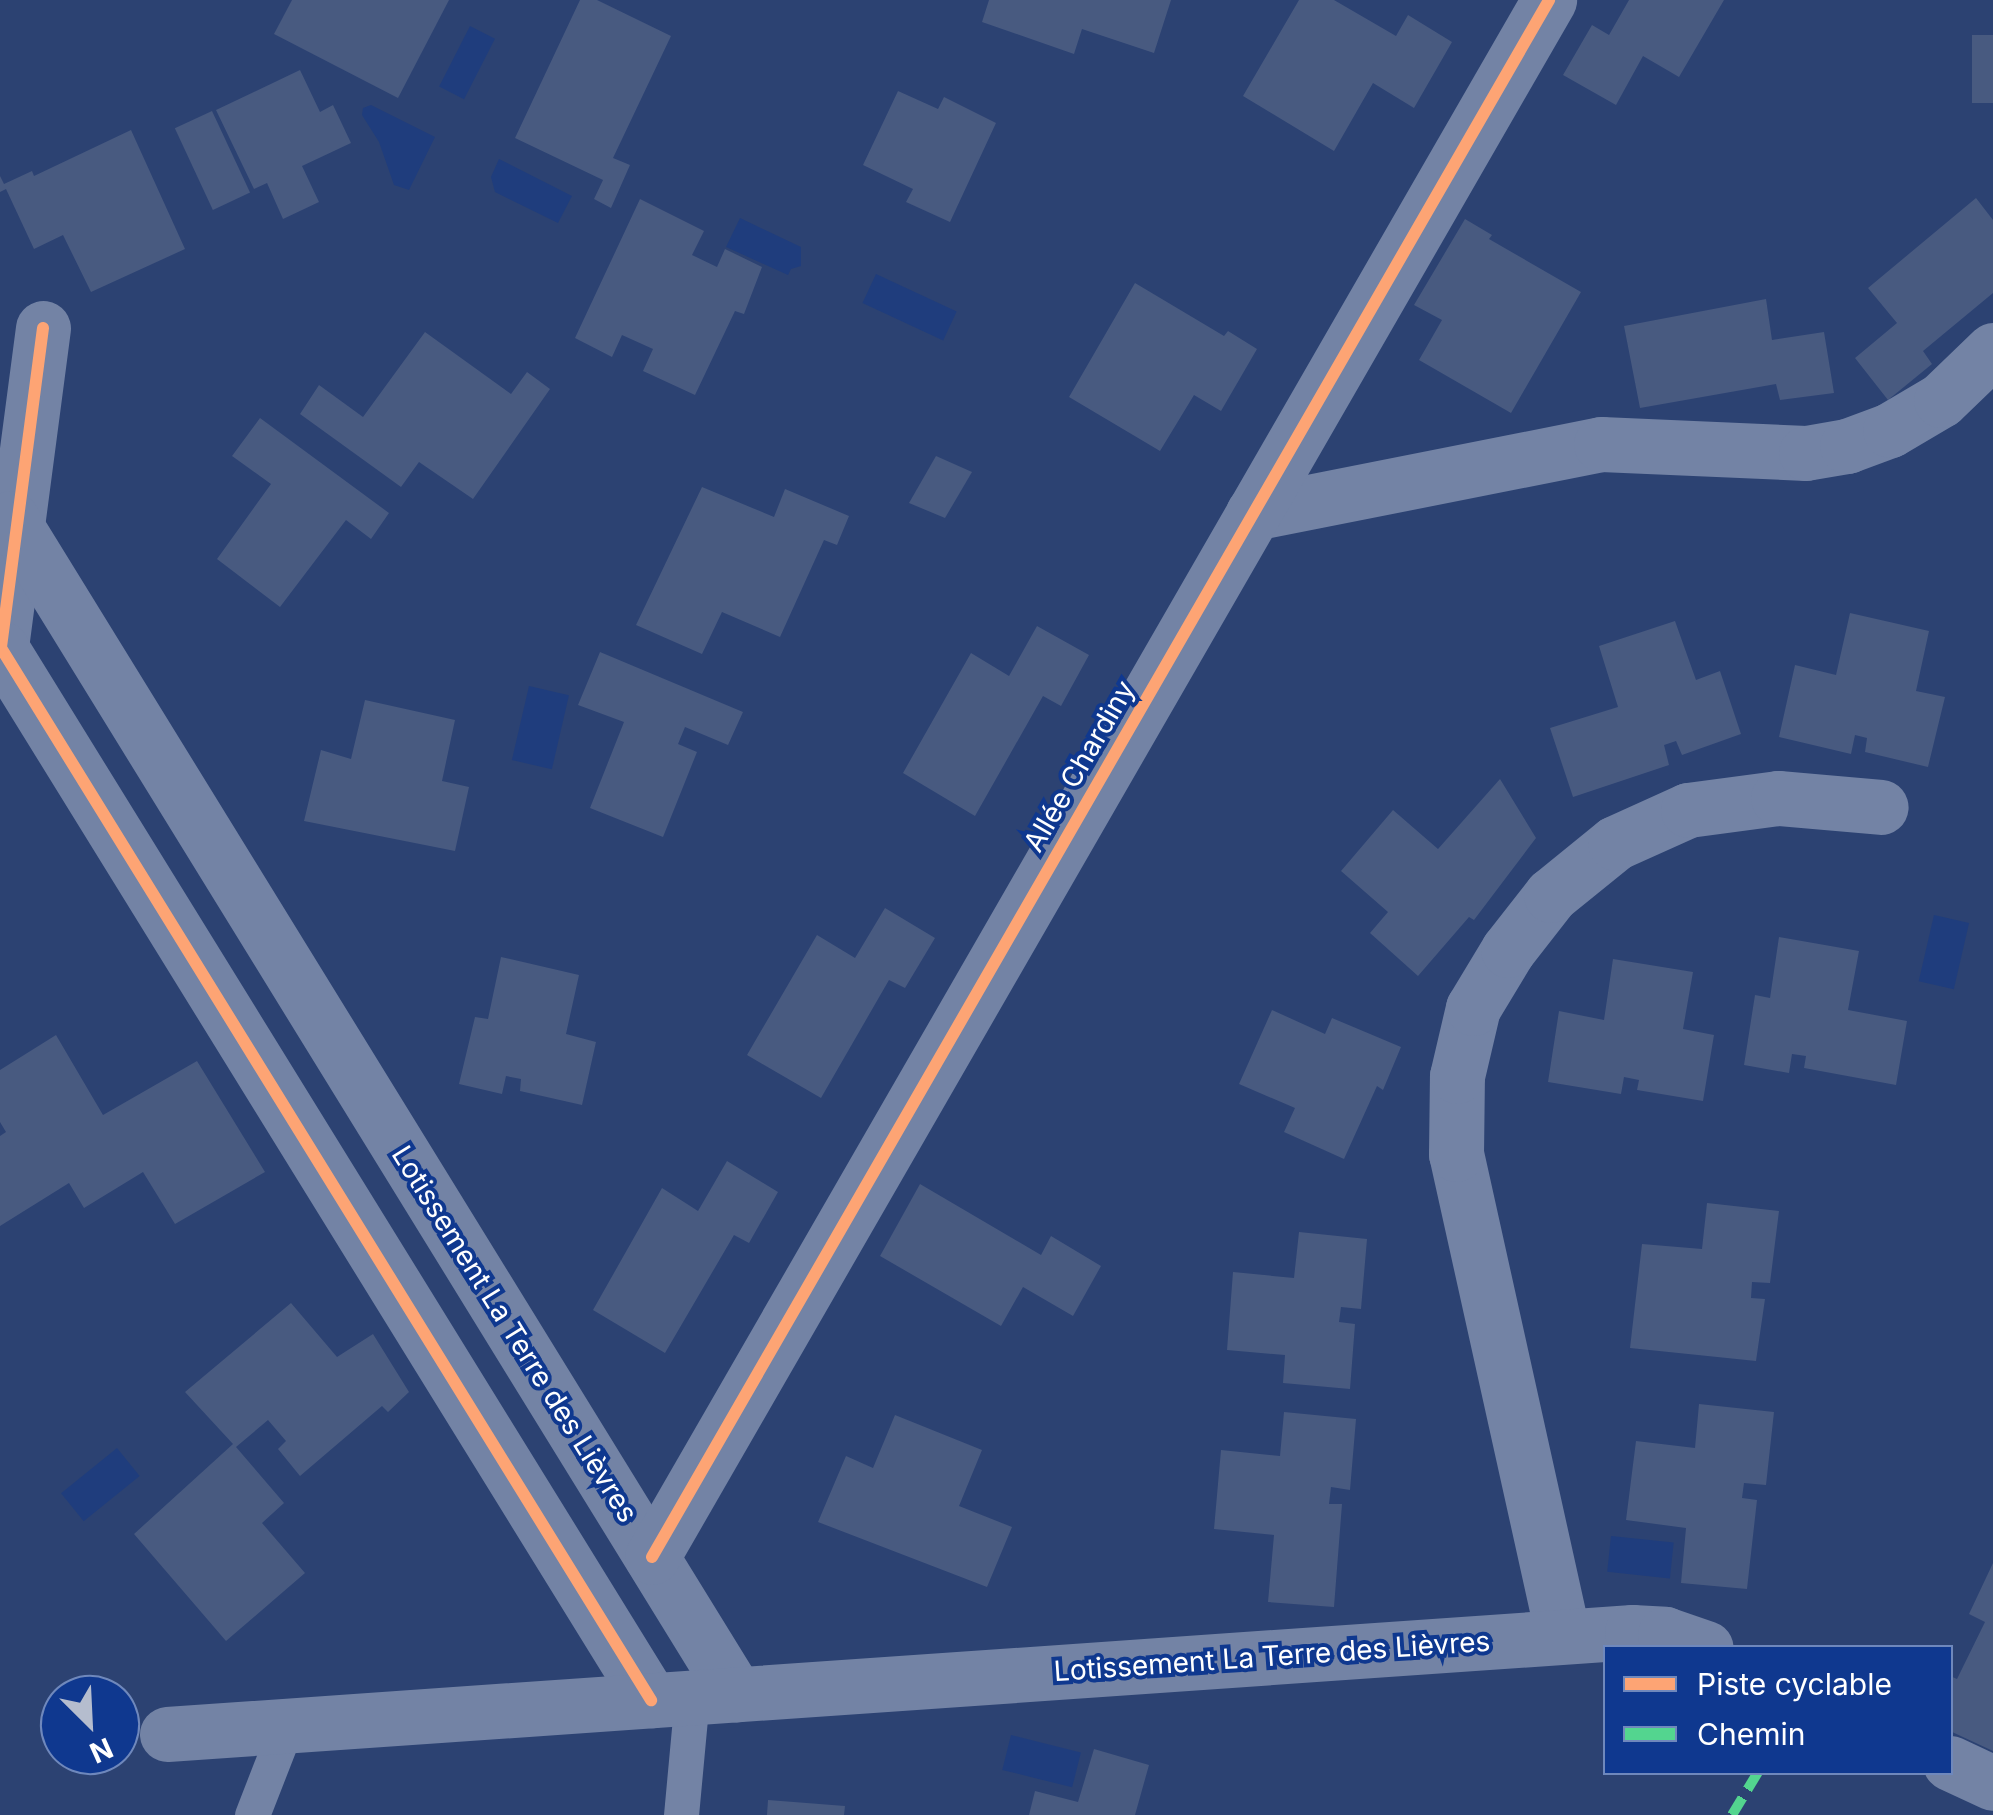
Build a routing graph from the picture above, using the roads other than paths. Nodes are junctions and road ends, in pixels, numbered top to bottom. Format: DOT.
graph roads {
  1 [pos="1549,0"];
  2 [pos="43,328"];
  3 [pos="1993,350"];
  4 [pos="1253,514"];
  5 [pos="10,517"];
  6 [pos="1882,807"];
  7 [pos="652,1557"];
  8 [pos="1564,1636"];
  9 [pos="1697,1645"];
  10 [pos="693,1697"];
  11 [pos="287,1725"];
  12 [pos="168,1734"];
  13 [pos="1953,1764"];
  14 [pos="1993,1783"];
  15 [pos="252,1815"];
  16 [pos="681,1815"];
  1 -- 4 [label="street, Allée Chardiny"];
  2 -- 5 [label="street"];
  3 -- 4 [label="street"];
  4 -- 7 [label="street, Allée Chardiny"];
  5 -- 7 [label="street, Lotissement La Terre des Lièvres"];
  5 -- 10 [label="street"];
  6 -- 8 [label="street"];
  7 -- 10 [label="street, Lotissement La Terre des Lièvres"];
  8 -- 9 [label="street, Lotissement La Terre des Lièvres"];
  8 -- 10 [label="street, Lotissement La Terre des Lièvres"];
  10 -- 11 [label="street"];
  10 -- 16 [label="lane"];
  11 -- 12 [label="street"];
  11 -- 15 [label="lane"];
  13 -- 14 [label="street"];
}
